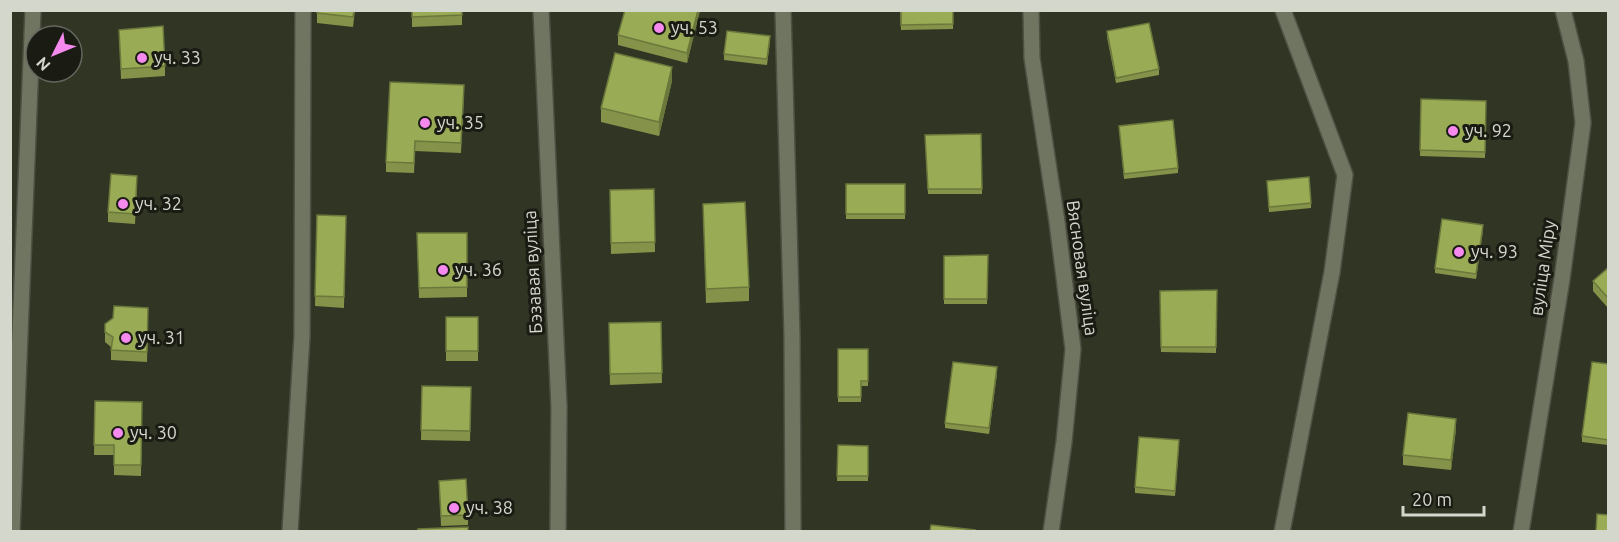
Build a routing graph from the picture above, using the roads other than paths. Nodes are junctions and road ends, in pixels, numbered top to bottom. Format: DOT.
graph roads {
  1 [pos="33,10"];
  2 [pos="303,10"];
  3 [pos="541,10"];
  4 [pos="783,10"];
  5 [pos="1031,10"];
  6 [pos="1283,10"];
  7 [pos="1563,10"];
  8 [pos="12,531"];
  9 [pos="290,531"];
  10 [pos="558,531"];
  11 [pos="793,531"];
  12 [pos="1051,531"];
  13 [pos="1282,531"];
  14 [pos="1521,531"];
  1 -- 8 [label="street"];
  2 -- 9 [label="street"];
  3 -- 10 [label="street, Бэзавая вуліца"];
  4 -- 11 [label="street"];
  5 -- 12 [label="street, Вясновая вуліца"];
  6 -- 13 [label="street"];
  7 -- 14 [label="street, вуліца Міру"];
}
